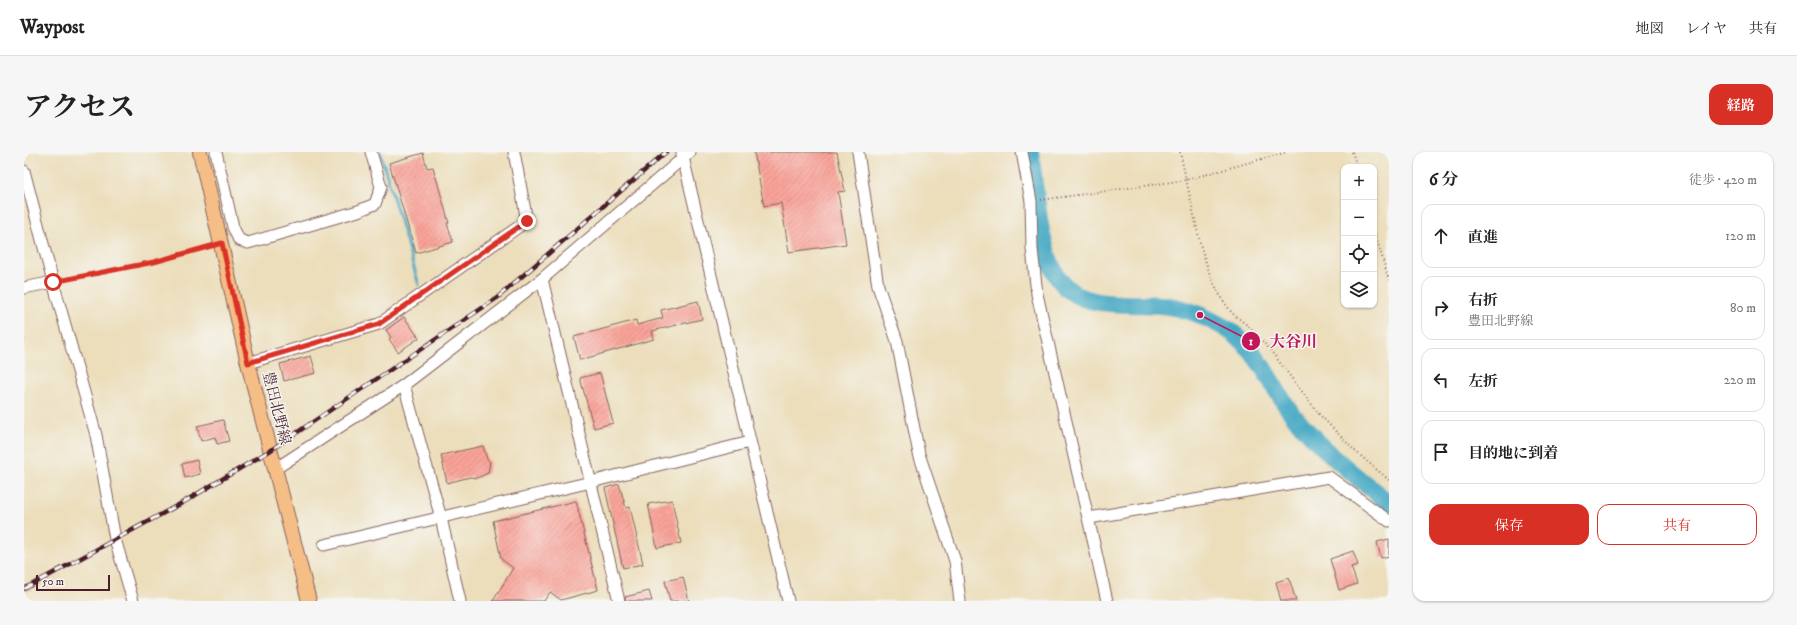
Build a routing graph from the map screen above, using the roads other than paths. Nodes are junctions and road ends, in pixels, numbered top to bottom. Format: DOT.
graph roads {
  1 [pos="200,152"];
  2 [pos="216,152"];
  3 [pos="371,152"];
  4 [pos="514,152"];
  5 [pos="858,152"];
  6 [pos="1022,152"];
  7 [pos="685,154"];
  8 [pos="24,171"];
  9 [pos="542,279"];
  10 [pos="53,282"];
  11 [pos="24,288"];
  12 [pos="248,363"];
  13 [pos="404,385"];
  14 [pos="750,442"];
  15 [pos="275,469"];
  16 [pos="591,482"];
  17 [pos="441,518"];
  18 [pos="1089,518"];
  19 [pos="1389,521"];
  20 [pos="324,545"];
  21 [pos="133,601"];
  22 [pos="309,601"];
  23 [pos="460,601"];
  24 [pos="619,601"];
  25 [pos="788,601"];
  26 [pos="960,601"];
  27 [pos="1107,601"];
  1 -- 12 [label="main road, 豊田北野線"];
  2 -- 3 [label="street"];
  4 -- 12 [label="street"];
  5 -- 26 [label="street"];
  6 -- 18 [label="street"];
  7 -- 9 [label="street"];
  7 -- 14 [label="street"];
  8 -- 10 [label="street"];
  9 -- 13 [label="street"];
  9 -- 16 [label="street"];
  10 -- 11 [label="street"];
  10 -- 21 [label="street"];
  12 -- 15 [label="main road, 豊田北野線"];
  13 -- 15 [label="street"];
  13 -- 17 [label="street"];
  14 -- 16 [label="street"];
  14 -- 25 [label="street"];
  15 -- 22 [label="main road, 豊田北野線"];
  16 -- 17 [label="street"];
  16 -- 24 [label="street"];
  17 -- 20 [label="street"];
  17 -- 23 [label="street"];
  18 -- 19 [label="street"];
  18 -- 27 [label="street"];
}
